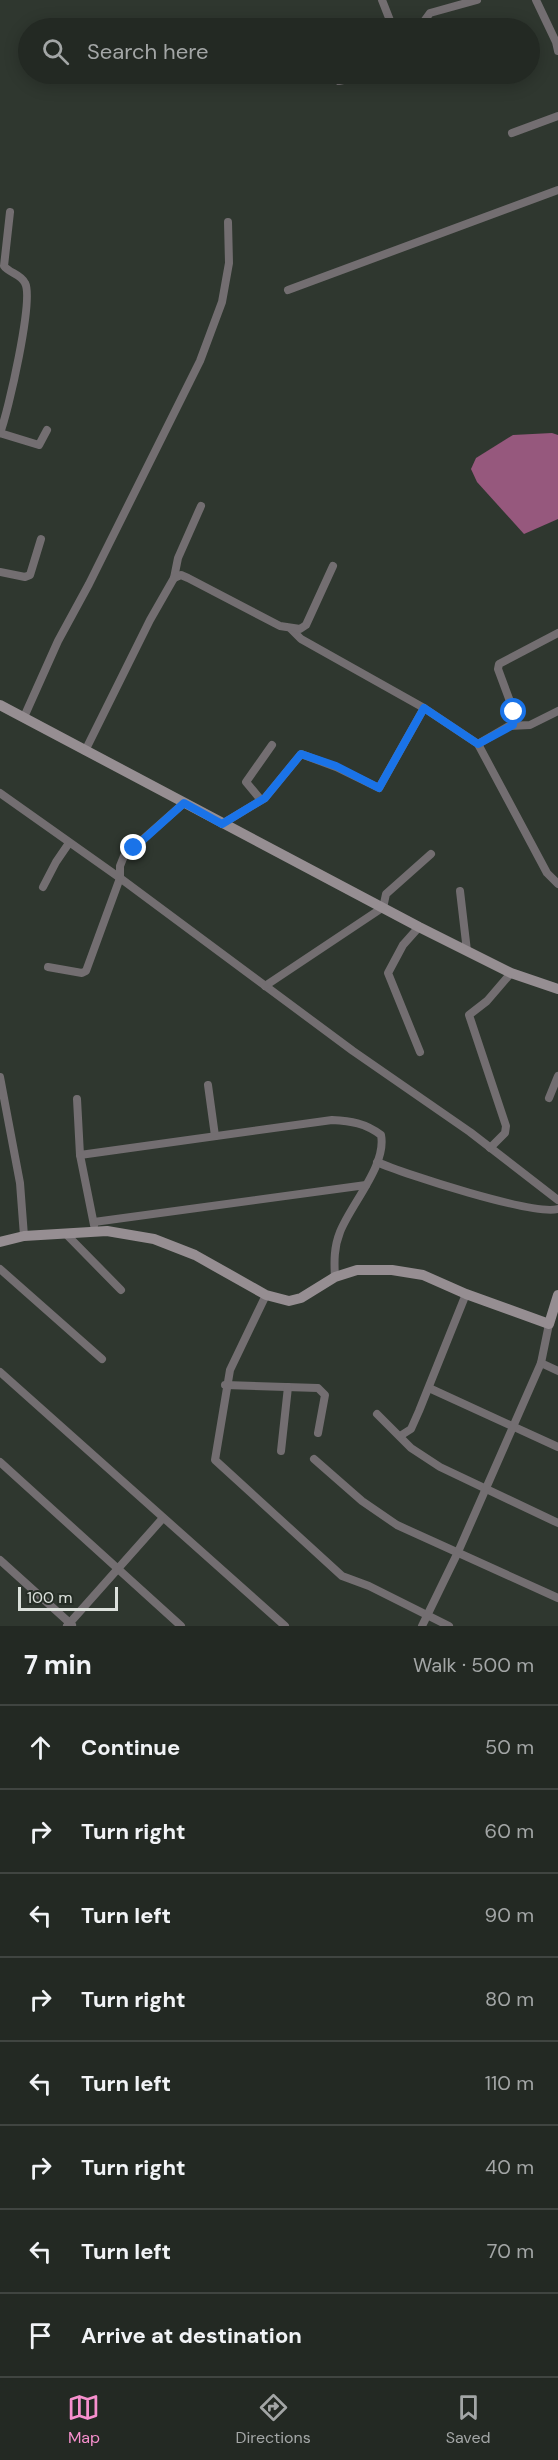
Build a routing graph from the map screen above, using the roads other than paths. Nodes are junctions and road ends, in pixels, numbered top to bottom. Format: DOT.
graph roads {
  1 [pos="382,0"];
  2 [pos="477,0"];
  3 [pos="536,0"];
  4 [pos="455,2"];
  5 [pos="389,18"];
  6 [pos="426,18"];
  7 [pos="557,42"];
  8 [pos="558,51"];
  9 [pos="558,116"];
  10 [pos="512,133"];
  11 [pos="558,190"];
  12 [pos="10,212"];
  13 [pos="228,222"];
  14 [pos="288,290"];
  15 [pos="47,430"];
  16 [pos="0,433"];
  17 [pos="201,506"];
  18 [pos="41,540"];
  19 [pos="333,566"];
  20 [pos="0,572"];
  21 [pos="174,578"];
  22 [pos="291,629"];
  23 [pos="558,633"];
  24 [pos="0,705"];
  25 [pos="424,708"];
  26 [pos="558,711"];
  27 [pos="24,717"];
  28 [pos="513,725"];
  29 [pos="478,744"];
  30 [pos="272,745"];
  31 [pos="85,751"];
  32 [pos="0,793"];
  33 [pos="261,800"];
  34 [pos="184,803"];
  35 [pos="222,824"];
  36 [pos="69,843"];
  37 [pos="431,854"];
  38 [pos="120,878"];
  39 [pos="558,884"];
  40 [pos="43,887"];
  41 [pos="460,891"];
  42 [pos="382,908"];
  43 [pos="419,927"];
  44 [pos="468,951"];
  45 [pos="48,967"];
  46 [pos="511,973"];
  47 [pos="265,986"];
  48 [pos="558,988"];
  49 [pos="420,1052"];
  50 [pos="558,1076"];
  51 [pos="0,1077"];
  52 [pos="208,1085"];
  53 [pos="549,1098"];
  54 [pos="77,1099"];
  55 [pos="215,1136"];
  56 [pos="490,1148"];
  57 [pos="80,1155"];
  58 [pos="377,1162"];
  59 [pos="366,1185"];
  60 [pos="558,1200"];
  61 [pos="558,1209"];
  62 [pos="94,1227"];
  63 [pos="66,1234"];
  64 [pos="24,1236"];
  65 [pos="0,1242"];
  66 [pos="0,1269"];
  67 [pos="335,1277"];
  68 [pos="121,1290"];
  69 [pos="266,1294"];
  70 [pos="466,1294"];
  71 [pos="558,1295"];
  72 [pos="549,1324"];
  73 [pos="102,1359"];
  74 [pos="541,1363"];
  75 [pos="558,1371"];
  76 [pos="0,1372"];
  77 [pos="225,1386"];
  78 [pos="288,1387"];
  79 [pos="429,1388"];
  80 [pos="377,1414"];
  81 [pos="513,1425"];
  82 [pos="318,1433"];
  83 [pos="399,1436"];
  84 [pos="558,1447"];
  85 [pos="281,1451"];
  86 [pos="314,1459"];
  87 [pos="0,1462"];
  88 [pos="484,1490"];
  89 [pos="163,1518"];
  90 [pos="558,1523"];
  91 [pos="458,1552"];
  92 [pos="0,1560"];
  93 [pos="119,1569"];
  94 [pos="558,1598"];
  95 [pos="426,1617"];
  96 [pos="70,1625"];
  97 [pos="182,1626"];
  98 [pos="285,1626"];
  99 [pos="422,1626"];
  100 [pos="449,1626"];
  1 -- 5 [label="street"];
  2 -- 4 [label="street"];
  3 -- 7 [label="street"];
  4 -- 6 [label="street"];
  7 -- 8 [label="street"];
  9 -- 10 [label="street"];
  11 -- 14 [label="street"];
  12 -- 16 [label="street"];
  13 -- 27 [label="street"];
  15 -- 16 [label="street"];
  17 -- 21 [label="street"];
  18 -- 20 [label="street"];
  19 -- 22 [label="street"];
  21 -- 22 [label="street"];
  21 -- 31 [label="street"];
  22 -- 25 [label="street"];
  23 -- 28 [label="street"];
  24 -- 27 [label="street"];
  25 -- 29 [label="street"];
  25 -- 33 [label="street"];
  26 -- 28 [label="street"];
  27 -- 31 [label="street"];
  28 -- 29 [label="street"];
  29 -- 39 [label="street"];
  30 -- 33 [label="street"];
  31 -- 34 [label="street"];
  32 -- 36 [label="street"];
  33 -- 35 [label="street"];
  34 -- 35 [label="street"];
  34 -- 38 [label="street"];
  35 -- 42 [label="street"];
  36 -- 38 [label="street"];
  36 -- 40 [label="street"];
  37 -- 42 [label="street"];
  38 -- 45 [label="street"];
  38 -- 47 [label="street"];
  41 -- 44 [label="street"];
  42 -- 43 [label="street"];
  42 -- 47 [label="street"];
  43 -- 44 [label="street"];
  43 -- 49 [label="street"];
  44 -- 46 [label="street"];
  46 -- 48 [label="street"];
  46 -- 56 [label="street"];
  47 -- 56 [label="street"];
  50 -- 53 [label="street"];
  51 -- 64 [label="street"];
  52 -- 55 [label="street"];
  54 -- 57 [label="street"];
  55 -- 57 [label="street"];
  55 -- 58 [label="street"];
  56 -- 60 [label="street"];
  57 -- 62 [label="street"];
  58 -- 59 [label="street"];
  58 -- 61 [label="street"];
  59 -- 62 [label="street"];
  59 -- 67 [label="street"];
  62 -- 63 [label="street"];
  62 -- 69 [label="street"];
  63 -- 64 [label="street"];
  63 -- 68 [label="street"];
  64 -- 65 [label="street"];
  66 -- 73 [label="street"];
  67 -- 69 [label="street"];
  67 -- 70 [label="street"];
  69 -- 77 [label="street"];
  70 -- 72 [label="street"];
  70 -- 79 [label="street"];
  71 -- 72 [label="street"];
  72 -- 74 [label="street"];
  74 -- 75 [label="street"];
  74 -- 81 [label="street"];
  76 -- 89 [label="street"];
  77 -- 78 [label="street"];
  77 -- 95 [label="street"];
  78 -- 82 [label="street"];
  78 -- 85 [label="street"];
  79 -- 81 [label="street"];
  79 -- 83 [label="street"];
  80 -- 83 [label="street"];
  81 -- 84 [label="street"];
  81 -- 88 [label="street"];
  83 -- 88 [label="street"];
  86 -- 91 [label="street"];
  87 -- 93 [label="street"];
  88 -- 90 [label="street"];
  88 -- 91 [label="street"];
  89 -- 93 [label="street"];
  89 -- 98 [label="street"];
  91 -- 94 [label="street"];
  91 -- 95 [label="street"];
  92 -- 96 [label="street"];
  93 -- 96 [label="street"];
  93 -- 97 [label="street"];
  95 -- 99 [label="street"];
  95 -- 100 [label="street"];
}
